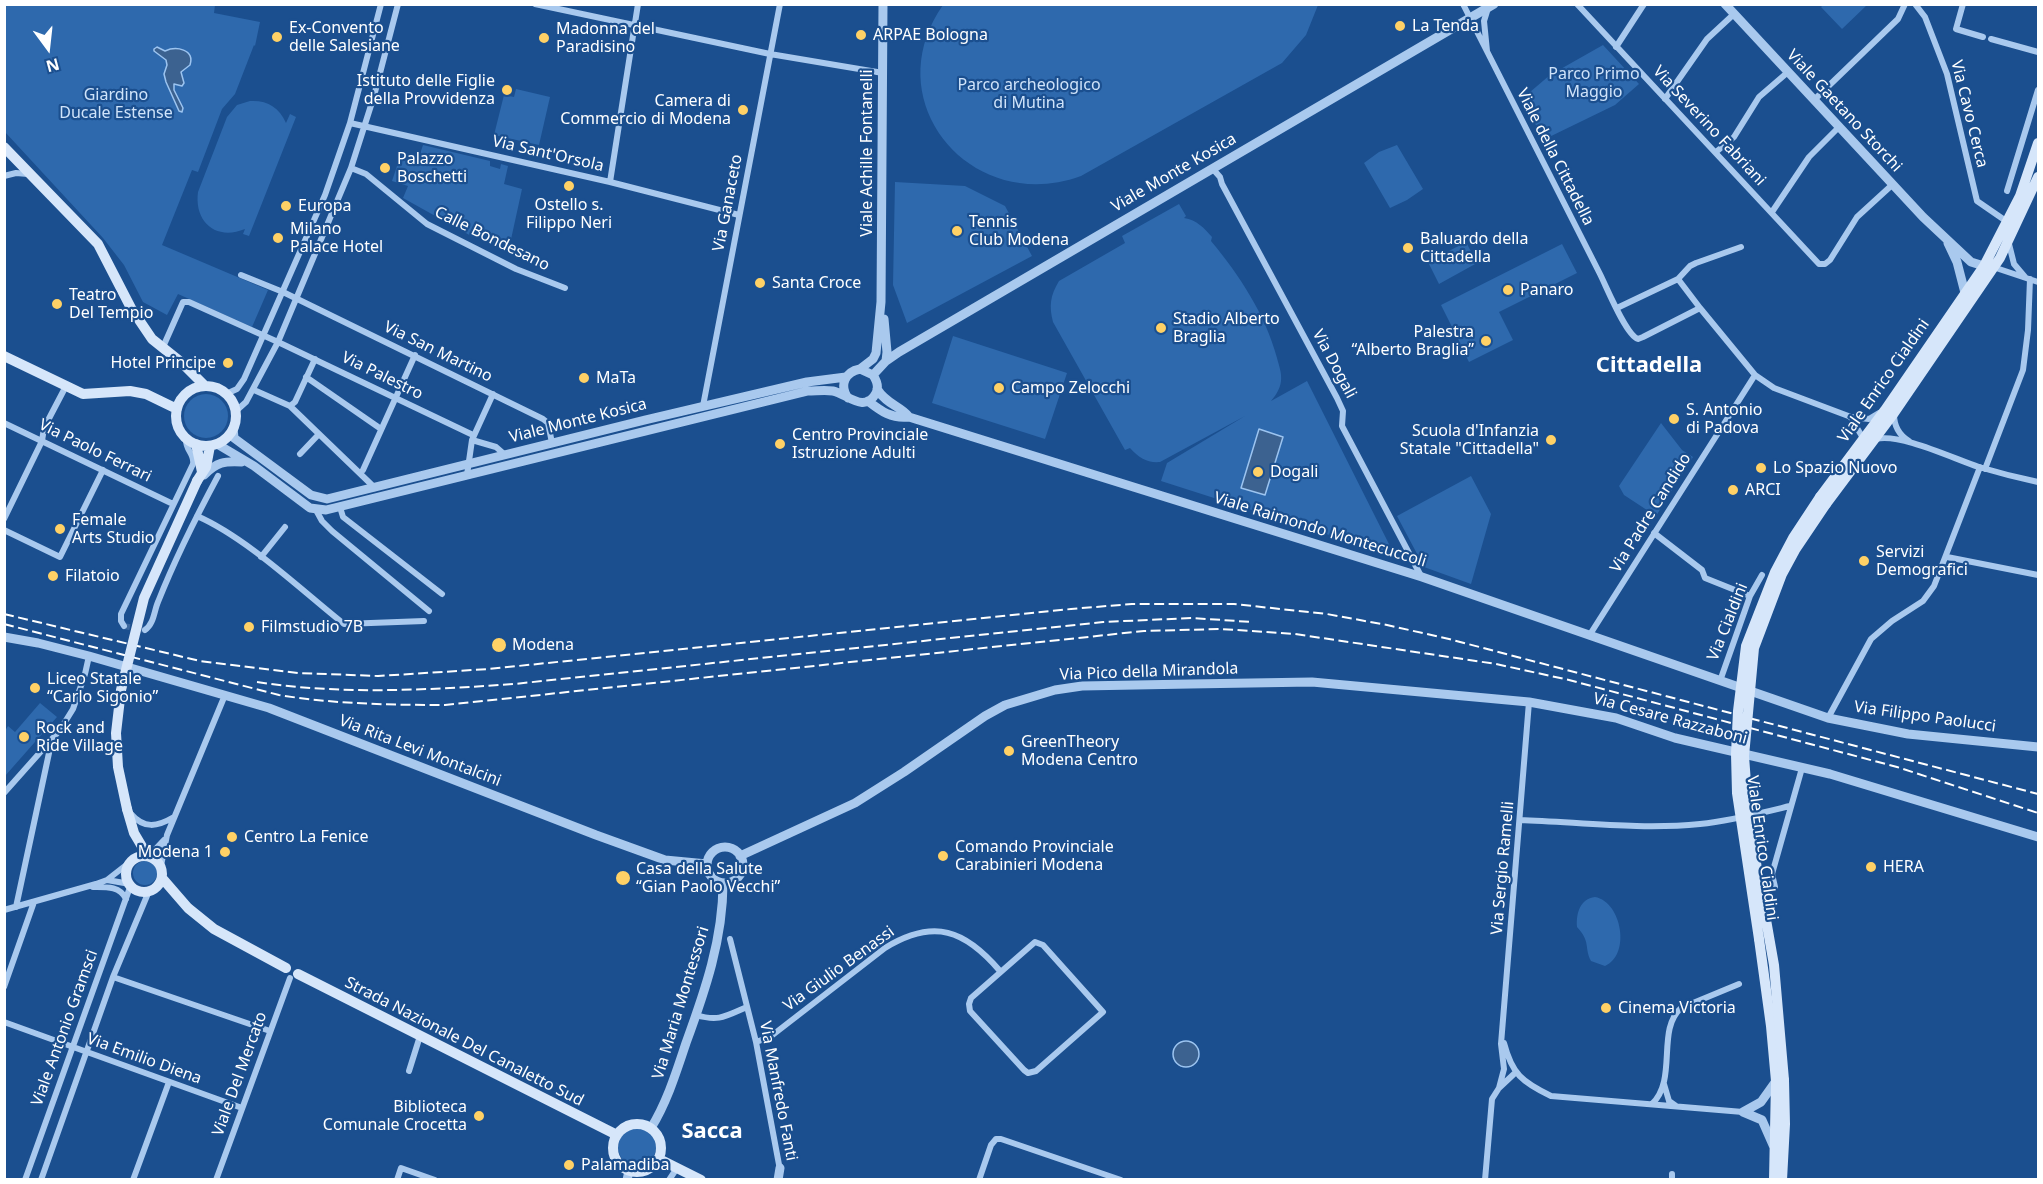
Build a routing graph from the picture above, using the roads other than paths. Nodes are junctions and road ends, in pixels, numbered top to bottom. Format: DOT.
graph roads {
  1 [pos="381,4"];
  2 [pos="398,4"];
  3 [pos="535,4"];
  4 [pos="638,4"];
  5 [pos="780,4"];
  6 [pos="883,4"];
  7 [pos="1462,4"];
  8 [pos="1577,4"];
  9 [pos="1644,4"];
  10 [pos="1725,4"];
  11 [pos="1905,4"];
  12 [pos="1915,4"];
  13 [pos="1963,4"];
  14 [pos="1491,6"];
  15 [pos="1734,14"];
  16 [pos="1470,19"];
  17 [pos="634,26"];
  18 [pos="1983,37"];
  19 [pos="1991,39"];
  20 [pos="1616,47"];
  21 [pos="2038,52"];
  22 [pos="770,54"];
  23 [pos="1488,58"];
  24 [pos="1788,72"];
  25 [pos="883,73"];
  26 [pos="2038,90"];
  27 [pos="1665,99"];
  28 [pos="1814,100"];
  29 [pos="350,123"];
  30 [pos="365,126"];
  31 [pos="1839,127"];
  32 [pos="2038,143"];
  33 [pos="4,147"];
  34 [pos="1716,152"];
  35 [pos="351,168"];
  36 [pos="1212,168"];
  37 [pos="32,175"];
  38 [pos="4,176"];
  39 [pos="2038,177"];
  40 [pos="610,182"];
  41 [pos="1892,185"];
  42 [pos="2007,191"];
  43 [pos="1772,212"];
  44 [pos="739,215"];
  45 [pos="2006,221"];
  46 [pos="1944,236"];
  47 [pos="2009,238"];
  48 [pos="1741,247"];
  49 [pos="1989,266"];
  50 [pos="241,275"];
  51 [pos="1678,279"];
  52 [pos="2028,279"];
  53 [pos="2038,282"];
  54 [pos="564,288"];
  55 [pos="283,292"];
  56 [pos="1965,293"];
  57 [pos="297,299"];
  58 [pos="881,302"];
  59 [pos="1617,308"];
  60 [pos="1700,308"];
  61 [pos="264,335"];
  62 [pos="278,342"];
  63 [pos="163,347"];
  64 [pos="4,356"];
  65 [pos="415,356"];
  66 [pos="315,359"];
  67 [pos="886,361"];
  68 [pos="860,369"];
  69 [pos="873,375"];
  70 [pos="1755,375"];
  71 [pos="306,377"];
  72 [pos="846,377"];
  73 [pos="66,386"];
  74 [pos="206,386"];
  75 [pos="877,389"];
  76 [pos="254,390"];
  77 [pos="226,394"];
  78 [pos="493,394"];
  79 [pos="395,397"];
  80 [pos="848,398"];
  81 [pos="868,401"];
  82 [pos="290,406"];
  83 [pos="703,406"];
  84 [pos="177,409"];
  85 [pos="236,411"];
  86 [pos="1889,412"];
  87 [pos="909,417"];
  88 [pos="1851,417"];
  89 [pos="4,423"];
  90 [pos="233,429"];
  91 [pos="381,429"];
  92 [pos="319,434"];
  93 [pos="472,437"];
  94 [pos="1868,439"];
  95 [pos="42,441"];
  96 [pos="191,442"];
  97 [pos="552,443"];
  98 [pos="214,445"];
  99 [pos="1917,445"];
  100 [pos="300,454"];
  101 [pos="504,454"];
  102 [pos="245,462"];
  103 [pos="468,464"];
  104 [pos="1983,468"];
  105 [pos="103,470"];
  106 [pos="363,470"];
  107 [pos="467,475"];
  108 [pos="218,476"];
  109 [pos="200,477"];
  110 [pos="2038,482"];
  111 [pos="375,488"];
  112 [pos="173,504"];
  113 [pos="340,507"];
  114 [pos="316,510"];
  115 [pos="197,516"];
  116 [pos="4,519"];
  117 [pos="285,526"];
  118 [pos="4,530"];
  119 [pos="1654,533"];
  120 [pos="261,557"];
  121 [pos="1947,557"];
  122 [pos="1762,575"];
  123 [pos="2038,575"];
  124 [pos="1422,577"];
  125 [pos="442,594"];
  126 [pos="1750,596"];
  127 [pos="429,611"];
  128 [pos="424,621"];
  129 [pos="124,626"];
  130 [pos="145,630"];
  131 [pos="1589,636"];
  132 [pos="4,637"];
  133 [pos="89,656"];
  134 [pos="1720,681"];
  135 [pos="225,695"];
  136 [pos="1529,702"];
  137 [pos="1828,718"];
  138 [pos="52,739"];
  139 [pos="2038,749"];
  140 [pos="30,762"];
  141 [pos="1802,768"];
  142 [pos="45,769"];
  143 [pos="4,793"];
  144 [pos="1790,806"];
  145 [pos="127,809"];
  146 [pos="174,817"];
  147 [pos="1520,820"];
  148 [pos="134,833"];
  149 [pos="166,837"];
  150 [pos="2038,837"];
  151 [pos="148,856"];
  152 [pos="740,856"];
  153 [pos="131,861"];
  154 [pos="707,864"];
  155 [pos="161,866"];
  156 [pos="162,878"];
  157 [pos="107,880"];
  158 [pos="723,883"];
  159 [pos="129,884"];
  160 [pos="87,887"];
  161 [pos="1775,887"];
  162 [pos="149,891"];
  163 [pos="126,899"];
  164 [pos="34,902"];
  165 [pos="16,907"];
  166 [pos="4,910"];
  167 [pos="730,939"];
  168 [pos="1000,971"];
  169 [pos="291,974"];
  170 [pos="113,977"];
  171 [pos="1739,984"];
  172 [pos="4,987"];
  173 [pos="747,1007"];
  174 [pos="696,1015"];
  175 [pos="4,1022"];
  176 [pos="270,1031"];
  177 [pos="420,1036"];
  178 [pos="1503,1036"];
  179 [pos="756,1042"];
  180 [pos="73,1048"];
  181 [pos="87,1053"];
  182 [pos="409,1071"];
  183 [pos="1515,1073"];
  184 [pos="1780,1081"];
  185 [pos="169,1082"];
  186 [pos="1664,1084"];
  187 [pos="1499,1088"];
  188 [pos="1652,1104"];
  189 [pos="1676,1106"];
  190 [pos="242,1108"];
  191 [pos="1743,1112"];
  192 [pos="651,1128"];
  193 [pos="617,1135"];
  194 [pos="1775,1149"];
  195 [pos="659,1159"];
  196 [pos="677,1168"];
  197 [pos="780,1168"];
  198 [pos="628,1175"];
  199 [pos="25,1179"];
  200 [pos="41,1179"];
  201 [pos="133,1179"];
  202 [pos="216,1179"];
  203 [pos="397,1179"];
  204 [pos="435,1179"];
  205 [pos="669,1179"];
  206 [pos="701,1179"];
  207 [pos="780,1179"];
  208 [pos="979,1179"];
  209 [pos="1121,1179"];
  210 [pos="1485,1179"];
  211 [pos="1774,1179"];
  212 [pos="1782,1179"];
  1 -- 29 [label="street"];
  2 -- 30 [label="street"];
  3 -- 17 [label="street"];
  4 -- 17 [label="street"];
  5 -- 22 [label="street, Via Ganaceto"];
  6 -- 25 [label="street, Viale Achille Fontanelli"];
  7 -- 16 [label="street, Viale della Cittadella"];
  8 -- 20 [label="street, Via Severino Fabriani"];
  9 -- 20 [label="street"];
  10 -- 15 [label="street, Viale Gaetano Storchi"];
  11 -- 28 [label="street"];
  12 -- 45 [label="street, Via Cavo Cerca"];
  13 -- 18 [label="street"];
  14 -- 16 [label="street, Viale Monte Kosica"];
  14 -- 23 [label="street"];
  15 -- 24 [label="street, Viale Gaetano Storchi"];
  15 -- 27 [label="street"];
  16 -- 23 [label="street, Viale della Cittadella"];
  16 -- 36 [label="street, Viale Monte Kosica"];
  17 -- 22 [label="street"];
  17 -- 40 [label="street"];
  19 -- 21 [label="street"];
  20 -- 27 [label="street, Via Severino Fabriani"];
  22 -- 25 [label="street"];
  22 -- 44 [label="street, Via Ganaceto"];
  23 -- 59 [label="street, Viale della Cittadella"];
  24 -- 28 [label="street, Viale Gaetano Storchi"];
  24 -- 34 [label="street"];
  25 -- 58 [label="street, Viale Achille Fontanelli"];
  26 -- 42 [label="street"];
  27 -- 34 [label="street, Via Severino Fabriani"];
  28 -- 31 [label="street, Viale Gaetano Storchi"];
  29 -- 30 [label="street, Via Sant'Orsola"];
  29 -- 55 [label="street"];
  30 -- 35 [label="street"];
  30 -- 40 [label="street, Via Sant'Orsola"];
  31 -- 41 [label="street, Viale Gaetano Storchi"];
  31 -- 43 [label="street"];
  32 -- 45 [label="main road"];
  33 -- 37 [label="main road"];
  34 -- 43 [label="street, Via Severino Fabriani"];
  35 -- 54 [label="street, Calle Bondesano"];
  35 -- 57 [label="street"];
  36 -- 67 [label="street, Viale Monte Kosica"];
  36 -- 124 [label="street, Via Dogali"];
  37 -- 38 [label="street"];
  37 -- 63 [label="main road"];
  39 -- 47 [label="main road"];
  40 -- 44 [label="street, Via Sant'Orsola"];
  41 -- 43 [label="street, Via Severino Fabriani"];
  41 -- 46 [label="street, Viale Gaetano Storchi"];
  44 -- 83 [label="street, Via Ganaceto"];
  45 -- 49 [label="main road"];
  46 -- 49 [label="street, Viale Gaetano Storchi"];
  46 -- 56 [label="street, Viale Gaetano Storchi"];
  47 -- 49 [label="main road"];
  47 -- 52 [label="street"];
  48 -- 51 [label="street"];
  49 -- 52 [label="street"];
  49 -- 56 [label="main road, Viale Enrico Cialdini"];
  49 -- 86 [label="main road, Viale Enrico Cialdini"];
  50 -- 55 [label="street, Via San Martino"];
  51 -- 59 [label="street"];
  51 -- 60 [label="street"];
  52 -- 53 [label="street"];
  52 -- 104 [label="street"];
  55 -- 57 [label="street, Via San Martino"];
  55 -- 61 [label="street"];
  56 -- 86 [label="main road, Viale Enrico Cialdini"];
  57 -- 62 [label="street"];
  57 -- 65 [label="street, Via San Martino"];
  58 -- 67 [label="street, Viale Achille Fontanelli"];
  58 -- 68 [label="street, Viale Achille Fontanelli"];
  59 -- 60 [label="street, Viale della Cittadella"];
  60 -- 70 [label="street"];
  61 -- 62 [label="street, Via Palestro"];
  61 -- 63 [label="street, Via Palestro"];
  61 -- 77 [label="street"];
  62 -- 66 [label="street, Via Palestro"];
  62 -- 76 [label="street"];
  63 -- 74 [label="main road"];
  64 -- 73 [label="main road"];
  65 -- 78 [label="street, Via San Martino"];
  65 -- 79 [label="street"];
  66 -- 71 [label="street"];
  66 -- 79 [label="street, Via Palestro"];
  67 -- 69 [label="street, Viale Monte Kosica"];
  68 -- 69 [label="street"];
  68 -- 72 [label="street, Viale Monte Kosica"];
  69 -- 75 [label="street"];
  70 -- 88 [label="street"];
  70 -- 119 [label="street, Via Padre Candido"];
  71 -- 82 [label="street"];
  71 -- 91 [label="street"];
  72 -- 80 [label="street"];
  72 -- 83 [label="street, Viale Monte Kosica"];
  73 -- 84 [label="main road"];
  73 -- 95 [label="street"];
  74 -- 77 [label="main road"];
  74 -- 84 [label="main road"];
  75 -- 81 [label="street"];
  75 -- 87 [label="street, Viale Raimondo Montecuccoli"];
  76 -- 82 [label="street"];
  76 -- 85 [label="street"];
  77 -- 85 [label="main road"];
  78 -- 93 [label="street"];
  78 -- 97 [label="street, Via San Martino"];
  79 -- 91 [label="street"];
  79 -- 93 [label="street, Via Palestro"];
  80 -- 81 [label="street, Viale Monte Kosica"];
  80 -- 107 [label="street, Viale Monte Kosica"];
  81 -- 87 [label="street, Viale Raimondo Montecuccoli"];
  82 -- 92 [label="street"];
  83 -- 97 [label="street, Viale Monte Kosica"];
  84 -- 96 [label="main road"];
  85 -- 90 [label="main road"];
  86 -- 88 [label="street"];
  86 -- 94 [label="main road, Viale Enrico Cialdini"];
  86 -- 99 [label="street"];
  87 -- 124 [label="street, Viale Raimondo Montecuccoli"];
  88 -- 94 [label="street"];
  89 -- 95 [label="street, Via Paolo Ferrari"];
  90 -- 98 [label="main road"];
  90 -- 111 [label="street, Viale Monte Kosica"];
  91 -- 106 [label="street"];
  92 -- 100 [label="street"];
  92 -- 111 [label="street"];
  93 -- 101 [label="street, Via Palestro"];
  93 -- 103 [label="street"];
  94 -- 99 [label="street"];
  94 -- 184 [label="main road, Viale Enrico Cialdini, bridge"];
  95 -- 105 [label="street, Via Paolo Ferrari"];
  95 -- 116 [label="street"];
  96 -- 98 [label="main road"];
  96 -- 109 [label="main road"];
  96 -- 112 [label="street"];
  97 -- 101 [label="street, Viale Monte Kosica"];
  98 -- 102 [label="street"];
  98 -- 109 [label="main road"];
  99 -- 104 [label="street"];
  101 -- 103 [label="street, Viale Monte Kosica"];
  102 -- 109 [label="street"];
  102 -- 114 [label="street"];
  103 -- 107 [label="street"];
  103 -- 111 [label="street, Viale Monte Kosica"];
  104 -- 110 [label="street"];
  104 -- 121 [label="street"];
  105 -- 112 [label="street, Via Paolo Ferrari"];
  105 -- 118 [label="street"];
  107 -- 113 [label="street, Viale Monte Kosica"];
  108 -- 115 [label="street"];
  109 -- 145 [label="main road, bridge"];
  112 -- 129 [label="street"];
  113 -- 114 [label="street, Viale Monte Kosica"];
  113 -- 125 [label="street"];
  114 -- 127 [label="street"];
  115 -- 120 [label="street"];
  115 -- 130 [label="street"];
  117 -- 120 [label="street"];
  119 -- 126 [label="street"];
  119 -- 131 [label="street, Via Padre Candido"];
  120 -- 128 [label="street"];
  121 -- 123 [label="street"];
  121 -- 137 [label="street"];
  122 -- 126 [label="street, Via Cialdini"];
  124 -- 131 [label="street, Viale Raimondo Montecuccoli"];
  126 -- 134 [label="street, Via Cialdini"];
  131 -- 134 [label="street, Viale Raimondo Montecuccoli"];
  132 -- 133 [label="street, Via Rita Levi Montalcini"];
  133 -- 135 [label="street, Via Rita Levi Montalcini"];
  133 -- 138 [label="street"];
  134 -- 137 [label="street, Via Filippo Paolucci"];
  135 -- 146 [label="street"];
  135 -- 154 [label="street, Via Rita Levi Montalcini"];
  136 -- 141 [label="street, Via Cesare Razzaboni"];
  136 -- 147 [label="street, Via Sergio Ramelli"];
  136 -- 152 [label="street, Via Pico della Mirandola"];
  137 -- 139 [label="street, Via Filippo Paolucci"];
  138 -- 140 [label="street"];
  138 -- 142 [label="street"];
  140 -- 142 [label="street"];
  140 -- 143 [label="street"];
  141 -- 144 [label="street"];
  141 -- 150 [label="street, Via Cesare Razzaboni"];
  142 -- 165 [label="street"];
  144 -- 147 [label="street"];
  144 -- 161 [label="street"];
  145 -- 146 [label="street"];
  145 -- 148 [label="main road"];
  146 -- 149 [label="street"];
  147 -- 178 [label="street, Via Sergio Ramelli"];
  148 -- 151 [label="main road"];
  148 -- 153 [label="main road"];
  149 -- 151 [label="street"];
  149 -- 155 [label="street"];
  151 -- 153 [label="main road"];
  151 -- 155 [label="main road"];
  152 -- 154 [label="street"];
  152 -- 158 [label="street"];
  153 -- 157 [label="street"];
  153 -- 159 [label="main road"];
  154 -- 158 [label="street"];
  155 -- 156 [label="main road"];
  156 -- 162 [label="main road"];
  156 -- 169 [label="main road, Strada Nazionale Del Canaletto Sud"];
  157 -- 159 [label="street"];
  157 -- 160 [label="street"];
  158 -- 174 [label="street, Via Maria Montessori"];
  159 -- 162 [label="main road"];
  159 -- 163 [label="street, Viale Antonio Gramsci"];
  160 -- 163 [label="street"];
  160 -- 164 [label="street"];
  162 -- 170 [label="street, Viale Antonio Gramsci"];
  163 -- 180 [label="street, Viale Antonio Gramsci"];
  164 -- 165 [label="street"];
  164 -- 172 [label="street"];
  165 -- 166 [label="street"];
  167 -- 173 [label="street, Via Manfredo Fanti"];
  168 -- 168 [label="street"];
  168 -- 179 [label="street, Via Giulio Benassi"];
  169 -- 176 [label="street, Viale Del Mercato"];
  169 -- 177 [label="main road, Strada Nazionale Del Canaletto Sud"];
  170 -- 176 [label="street, Viale Antonio Gramsci"];
  170 -- 181 [label="street, Viale Antonio Gramsci"];
  171 -- 186 [label="street"];
  173 -- 174 [label="street, Via Manfredo Fanti"];
  173 -- 179 [label="street, Via Manfredo Fanti"];
  174 -- 192 [label="street, Via Maria Montessori"];
  175 -- 180 [label="street, Via Emilio Diena"];
  176 -- 190 [label="street, Viale Del Mercato"];
  177 -- 182 [label="street"];
  177 -- 193 [label="main road, Strada Nazionale Del Canaletto Sud"];
  178 -- 183 [label="street, Via Sergio Ramelli"];
  178 -- 187 [label="street, Via Sergio Ramelli"];
  179 -- 197 [label="street, Via Manfredo Fanti"];
  180 -- 181 [label="street, Via Emilio Diena"];
  180 -- 199 [label="street, Viale Antonio Gramsci"];
  181 -- 185 [label="street, Via Emilio Diena"];
  181 -- 200 [label="street, Viale Antonio Gramsci"];
  183 -- 187 [label="street"];
  183 -- 188 [label="street"];
  184 -- 191 [label="street"];
  184 -- 194 [label="main road, Viale Enrico Cialdini"];
  184 -- 212 [label="main road, Viale Enrico Cialdini"];
  185 -- 190 [label="street, Via Emilio Diena"];
  185 -- 201 [label="street"];
  186 -- 188 [label="street"];
  186 -- 189 [label="street"];
  187 -- 210 [label="street, Via Sergio Ramelli"];
  188 -- 189 [label="street"];
  189 -- 191 [label="street"];
  190 -- 202 [label="street, Viale Del Mercato"];
  191 -- 194 [label="street"];
  192 -- 193 [label="main road"];
  192 -- 195 [label="main road"];
  193 -- 198 [label="main road"];
  194 -- 211 [label="main road, Viale Enrico Cialdini"];
  195 -- 196 [label="main road"];
  195 -- 198 [label="main road"];
  196 -- 205 [label="street"];
  196 -- 206 [label="main road"];
  197 -- 207 [label="street"];
  203 -- 204 [label="street"];
  208 -- 209 [label="street"];
}
